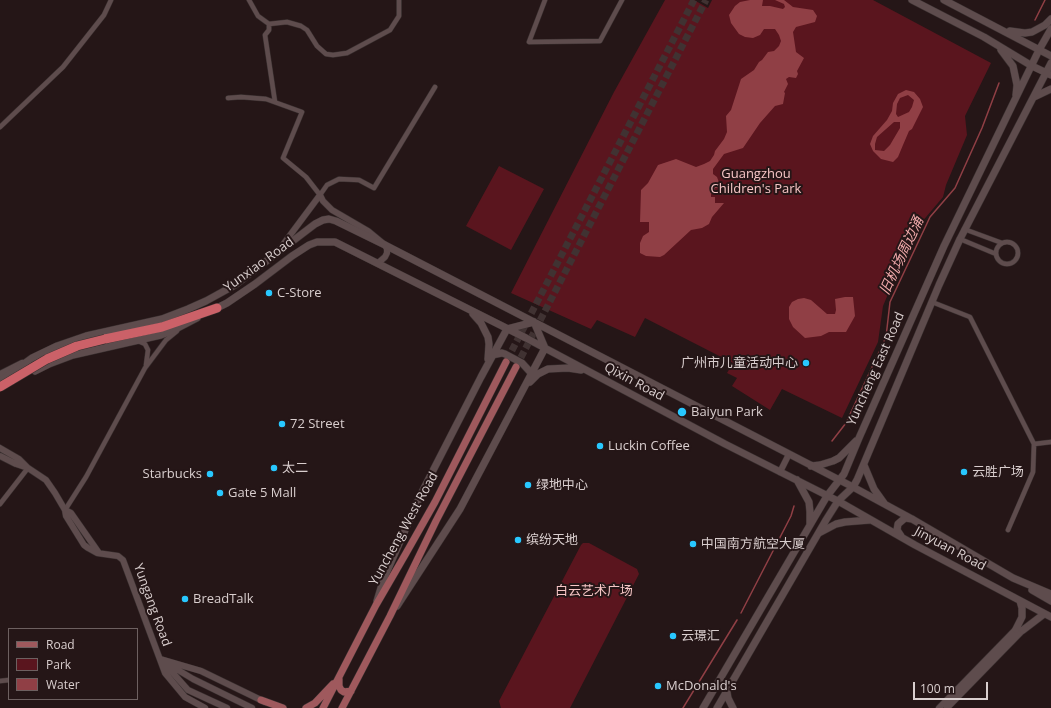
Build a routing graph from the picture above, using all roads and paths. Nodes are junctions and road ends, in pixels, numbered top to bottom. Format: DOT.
graph roads {
  1 [pos="111,0"];
  2 [pos="249,0"];
  3 [pos="399,0"];
  4 [pos="545,0"];
  5 [pos="622,0"];
  6 [pos="912,0"];
  7 [pos="944,0"];
  8 [pos="1051,19"];
  9 [pos="269,24"];
  10 [pos="992,25"];
  11 [pos="1051,29"];
  12 [pos="984,37"];
  13 [pos="997,46"];
  14 [pos="1039,50"];
  15 [pos="1051,56"];
  16 [pos="1051,63"];
  17 [pos="1032,66"];
  18 [pos="1048,74"];
  19 [pos="434,87"];
  20 [pos="1051,89"];
  21 [pos="228,98"];
  22 [pos="1034,98"];
  23 [pos="1015,101"];
  24 [pos="275,102"];
  25 [pos="0,127"];
  26 [pos="320,195"];
  27 [pos="964,229"];
  28 [pos="960,239"];
  29 [pos="1002,243"];
  30 [pos="385,245"];
  31 [pos="276,253"];
  32 [pos="996,254"];
  33 [pos="378,263"];
  34 [pos="932,302"];
  35 [pos="460,305"];
  36 [pos="217,308"];
  37 [pos="197,319"];
  38 [pos="534,322"];
  39 [pos="507,329"];
  40 [pos="526,338"];
  41 [pos="136,340"];
  42 [pos="545,348"];
  43 [pos="43,352"];
  44 [pos="492,355"];
  45 [pos="32,358"];
  46 [pos="506,362"];
  47 [pos="49,364"];
  48 [pos="488,364"];
  49 [pos="516,367"];
  50 [pos="145,368"];
  51 [pos="587,371"];
  52 [pos="0,374"];
  53 [pos="532,374"];
  54 [pos="0,381"];
  55 [pos="526,386"];
  56 [pos="0,387"];
  57 [pos="0,391"];
  58 [pos="858,438"];
  59 [pos="1051,442"];
  60 [pos="1034,444"];
  61 [pos="0,448"];
  62 [pos="789,454"];
  63 [pos="0,456"];
  64 [pos="864,465"];
  65 [pos="810,466"];
  66 [pos="28,468"];
  67 [pos="780,472"];
  68 [pos="797,480"];
  69 [pos="840,481"];
  70 [pos="853,487"];
  71 [pos="827,496"];
  72 [pos="838,502"];
  73 [pos="0,504"];
  74 [pos="885,504"];
  75 [pos="66,510"];
  76 [pos="912,519"];
  77 [pos="871,520"];
  78 [pos="810,526"];
  79 [pos="1008,530"];
  80 [pos="818,533"];
  81 [pos="904,538"];
  82 [pos="795,551"];
  83 [pos="805,557"];
  84 [pos="1013,578"];
  85 [pos="1051,594"];
  86 [pos="1020,601"];
  87 [pos="1051,601"];
  88 [pos="376,604"];
  89 [pos="390,616"];
  90 [pos="1048,616"];
  91 [pos="1019,630"];
  92 [pos="733,657"];
  93 [pos="160,659"];
  94 [pos="743,662"];
  95 [pos="340,677"];
  96 [pos="351,691"];
  97 [pos="727,692"];
  98 [pos="262,700"];
  99 [pos="204,708"];
  100 [pos="226,708"];
  101 [pos="252,708"];
  102 [pos="277,708"];
  103 [pos="283,708"];
  104 [pos="306,708"];
  105 [pos="323,708"];
  106 [pos="342,708"];
  107 [pos="346,708"];
  108 [pos="703,708"];
  109 [pos="717,708"];
  110 [pos="733,708"];
  111 [pos="939,708"];
  112 [pos="947,708"];
  1 -- 25 [label="street"];
  2 -- 9 [label="street"];
  3 -- 9 [label="street"];
  4 -- 5 [label="street"];
  6 -- 12 [label="main road"];
  7 -- 10 [label="main road"];
  8 -- 10 [label="main road"];
  9 -- 24 [label="street"];
  10 -- 12 [label="main road"];
  10 -- 14 [label="main road"];
  11 -- 14 [label="main road, Yuncheng East Road"];
  12 -- 13 [label="main road"];
  13 -- 17 [label="main road"];
  13 -- 23 [label="main road"];
  14 -- 15 [label="main road"];
  14 -- 17 [label="main road, Yuncheng East Road"];
  16 -- 18 [label="main road, Yuncheng East Road"];
  17 -- 18 [label="main road"];
  17 -- 23 [label="main road, Yuncheng East Road"];
  18 -- 22 [label="main road, Yuncheng East Road"];
  19 -- 26 [label="street"];
  20 -- 22 [label="main road"];
  21 -- 24 [label="street"];
  22 -- 27 [label="main road, Yuncheng East Road"];
  23 -- 58 [label="main road, Yuncheng East Road"];
  24 -- 26 [label="street"];
  26 -- 30 [label="street"];
  26 -- 31 [label="street"];
  27 -- 28 [label="main road, Yuncheng East Road"];
  27 -- 29 [label="street"];
  28 -- 32 [label="street"];
  28 -- 34 [label="main road, Yuncheng East Road"];
  29 -- 32 [label="street"];
  29 -- 32 [label="street"];
  30 -- 31 [label="main road, Yunxiao Road"];
  30 -- 33 [label="street"];
  30 -- 38 [label="main road, Yunxiao Road"];
  31 -- 43 [label="main road, Yunxiao Road"];
  33 -- 35 [label="main road, Yunxiao Road"];
  33 -- 36 [label="main road, Yunxiao Road"];
  34 -- 60 [label="street"];
  34 -- 64 [label="main road, Yuncheng East Road"];
  35 -- 39 [label="main road, Yunxiao Road"];
  35 -- 48 [label="main road"];
  36 -- 37 [label="main road, Yunxiao Road"];
  36 -- 56 [label="highway, bridge"];
  37 -- 41 [label="main road, Yunxiao Road"];
  37 -- 50 [label="street"];
  38 -- 39 [label="main road"];
  38 -- 42 [label="main road"];
  38 -- 62 [label="main road, Qixin Road"];
  39 -- 40 [label="main road, Yunxiao Road"];
  39 -- 44 [label="main road"];
  40 -- 42 [label="main road, Qixin Road"];
  41 -- 47 [label="main road, Yunxiao Road"];
  41 -- 50 [label="street"];
  42 -- 51 [label="main road, Qixin Road"];
  42 -- 53 [label="main road"];
  43 -- 45 [label="main road, Yunxiao Road"];
  43 -- 47 [label="street"];
  44 -- 48 [label="main road"];
  44 -- 53 [label="main road"];
  45 -- 52 [label="street"];
  45 -- 54 [label="main road, Yunxiao Road"];
  46 -- 88 [label="main road, Yuncheng West Road"];
  47 -- 57 [label="main road, Yunxiao Road"];
  48 -- 88 [label="main road"];
  49 -- 89 [label="main road, Yuncheng West Road"];
  50 -- 75 [label="street"];
  51 -- 55 [label="main road"];
  51 -- 67 [label="main road, Qixin Road"];
  53 -- 55 [label="main road"];
  55 -- 89 [label="main road"];
  58 -- 65 [label="main road"];
  58 -- 69 [label="main road, Yuncheng East Road"];
  59 -- 60 [label="street"];
  60 -- 79 [label="street"];
  61 -- 66 [label="street, Yungang Road"];
  62 -- 65 [label="main road, Qixin Road"];
  62 -- 67 [label="street"];
  63 -- 66 [label="street, Yungang Road"];
  64 -- 70 [label="main road, Yuncheng East Road"];
  64 -- 74 [label="main road"];
  65 -- 69 [label="main road, Qixin Road"];
  66 -- 73 [label="street"];
  66 -- 75 [label="street, Yungang Road"];
  67 -- 68 [label="main road, Qixin Road"];
  68 -- 71 [label="main road, Qixin Road"];
  68 -- 78 [label="main road"];
  69 -- 70 [label="main road, Jinyuan Road"];
  69 -- 71 [label="main road, Yuncheng East Road"];
  70 -- 72 [label="main road, Yuncheng East Road"];
  70 -- 74 [label="main road, Jinyuan Road"];
  71 -- 72 [label="main road, Qixin Road"];
  71 -- 78 [label="main road, Yuncheng East Road"];
  72 -- 77 [label="main road, Jinyuan Road"];
  72 -- 80 [label="main road, Yuncheng East Road"];
  74 -- 76 [label="main road, Jinyuan Road"];
  75 -- 93 [label="street, Yungang Road"];
  76 -- 81 [label="main road"];
  76 -- 84 [label="main road, Jinyuan Road"];
  77 -- 80 [label="main road"];
  77 -- 81 [label="main road, Jinyuan Road"];
  78 -- 82 [label="main road, Yuncheng East Road"];
  80 -- 83 [label="main road, Yuncheng East Road"];
  81 -- 86 [label="main road, Jinyuan Road"];
  82 -- 83 [label="main road"];
  82 -- 92 [label="main road, Yuncheng East Road"];
  83 -- 94 [label="main road, Yuncheng East Road"];
  84 -- 85 [label="main road, Jinyuan Road"];
  84 -- 87 [label="main road"];
  86 -- 90 [label="main road, Jinyuan Road"];
  86 -- 91 [label="main road"];
  88 -- 95 [label="main road, Yuncheng West Road"];
  89 -- 96 [label="main road, Yuncheng West Road"];
  90 -- 91 [label="main road"];
  91 -- 111 [label="street"];
  91 -- 112 [label="street"];
  92 -- 94 [label="main road"];
  92 -- 108 [label="main road, Yuncheng East Road"];
  93 -- 98 [label="street"];
  93 -- 99 [label="street, Yungang Road"];
  93 -- 100 [label="street"];
  93 -- 101 [label="street"];
  94 -- 97 [label="main road, Yuncheng East Road"];
  95 -- 96 [label="main road"];
  95 -- 104 [label="main road"];
  95 -- 105 [label="main road, Yuncheng West Road"];
  96 -- 106 [label="main road, Yuncheng West Road"];
  96 -- 107 [label="main road"];
  97 -- 109 [label="main road, Yuncheng East Road"];
  97 -- 110 [label="main road"];
  98 -- 102 [label="street"];
  98 -- 103 [label="main road"];
}
